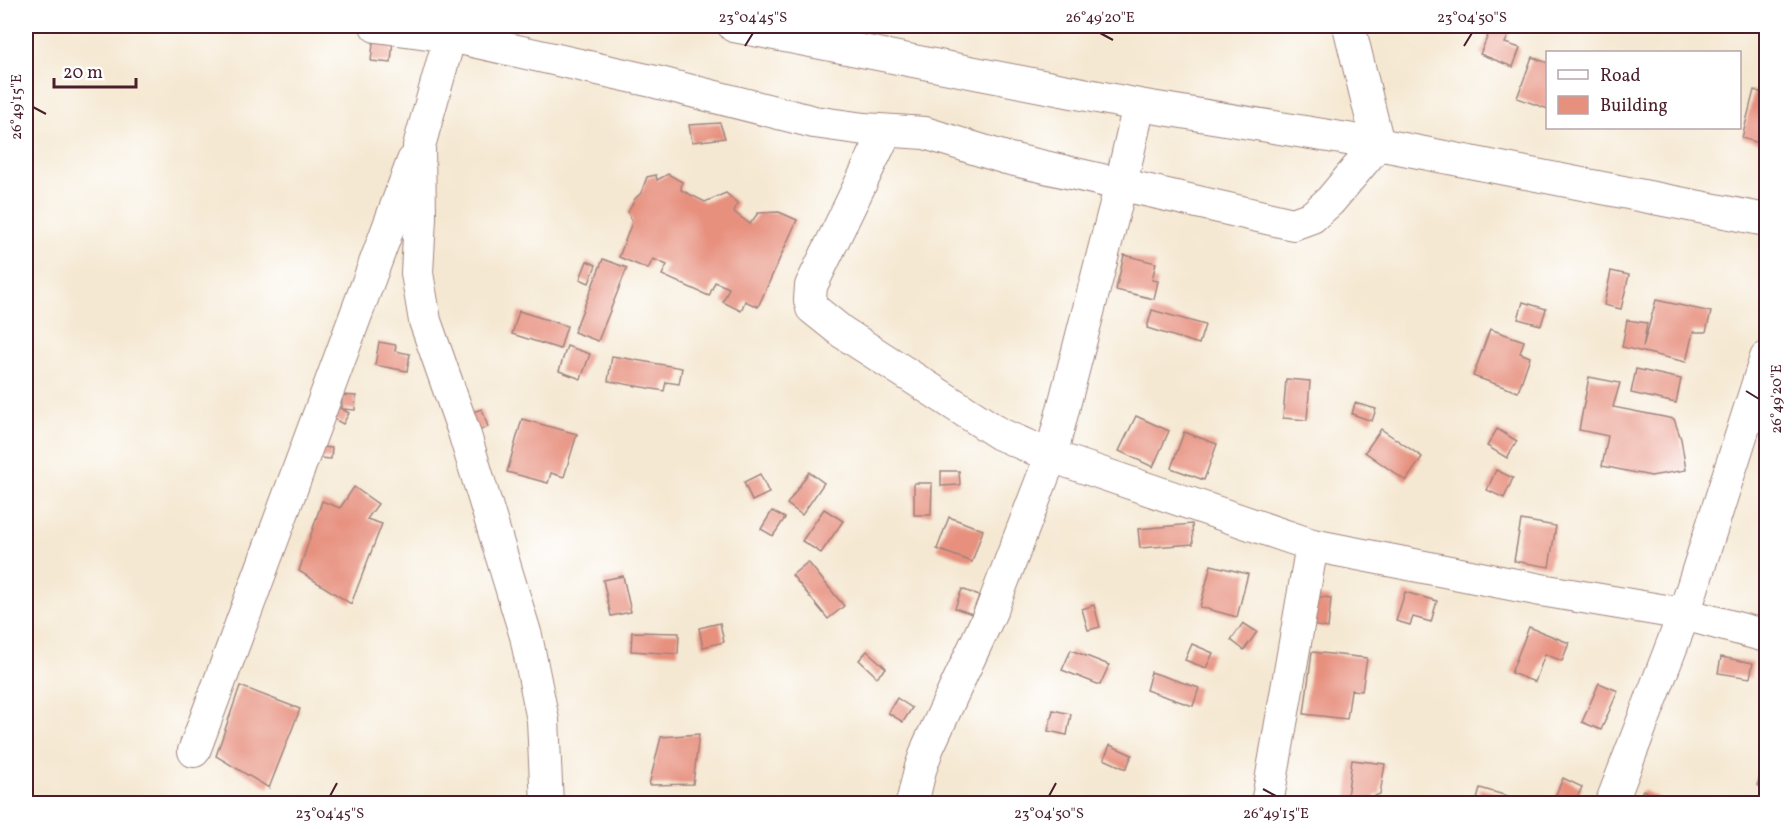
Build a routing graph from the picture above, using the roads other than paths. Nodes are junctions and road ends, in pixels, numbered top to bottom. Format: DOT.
graph roads {
  1 [pos="376,26"];
  2 [pos="734,26"];
  3 [pos="1349,26"];
  4 [pos="450,36"];
  5 [pos="1139,105"];
  6 [pos="886,131"];
  7 [pos="1378,144"];
  8 [pos="418,146"];
  9 [pos="1121,184"];
  10 [pos="1767,220"];
  11 [pos="1767,358"];
  12 [pos="1051,456"];
  13 [pos="1312,545"];
  14 [pos="1684,614"];
  15 [pos="1767,636"];
  16 [pos="194,751"];
  17 [pos="547,804"];
  18 [pos="912,804"];
  19 [pos="1267,804"];
  20 [pos="1611,804"];
  1 -- 4 [label="street"];
  2 -- 5 [label="street"];
  3 -- 7 [label="street"];
  4 -- 6 [label="street"];
  4 -- 8 [label="street"];
  5 -- 7 [label="street"];
  5 -- 9 [label="street"];
  6 -- 9 [label="street"];
  6 -- 12 [label="street"];
  7 -- 9 [label="street"];
  7 -- 10 [label="street"];
  8 -- 16 [label="street"];
  8 -- 17 [label="street"];
  9 -- 12 [label="street"];
  11 -- 14 [label="street"];
  12 -- 13 [label="street"];
  12 -- 18 [label="street"];
  13 -- 14 [label="street"];
  13 -- 19 [label="street"];
  14 -- 15 [label="street"];
  14 -- 20 [label="street"];
}
